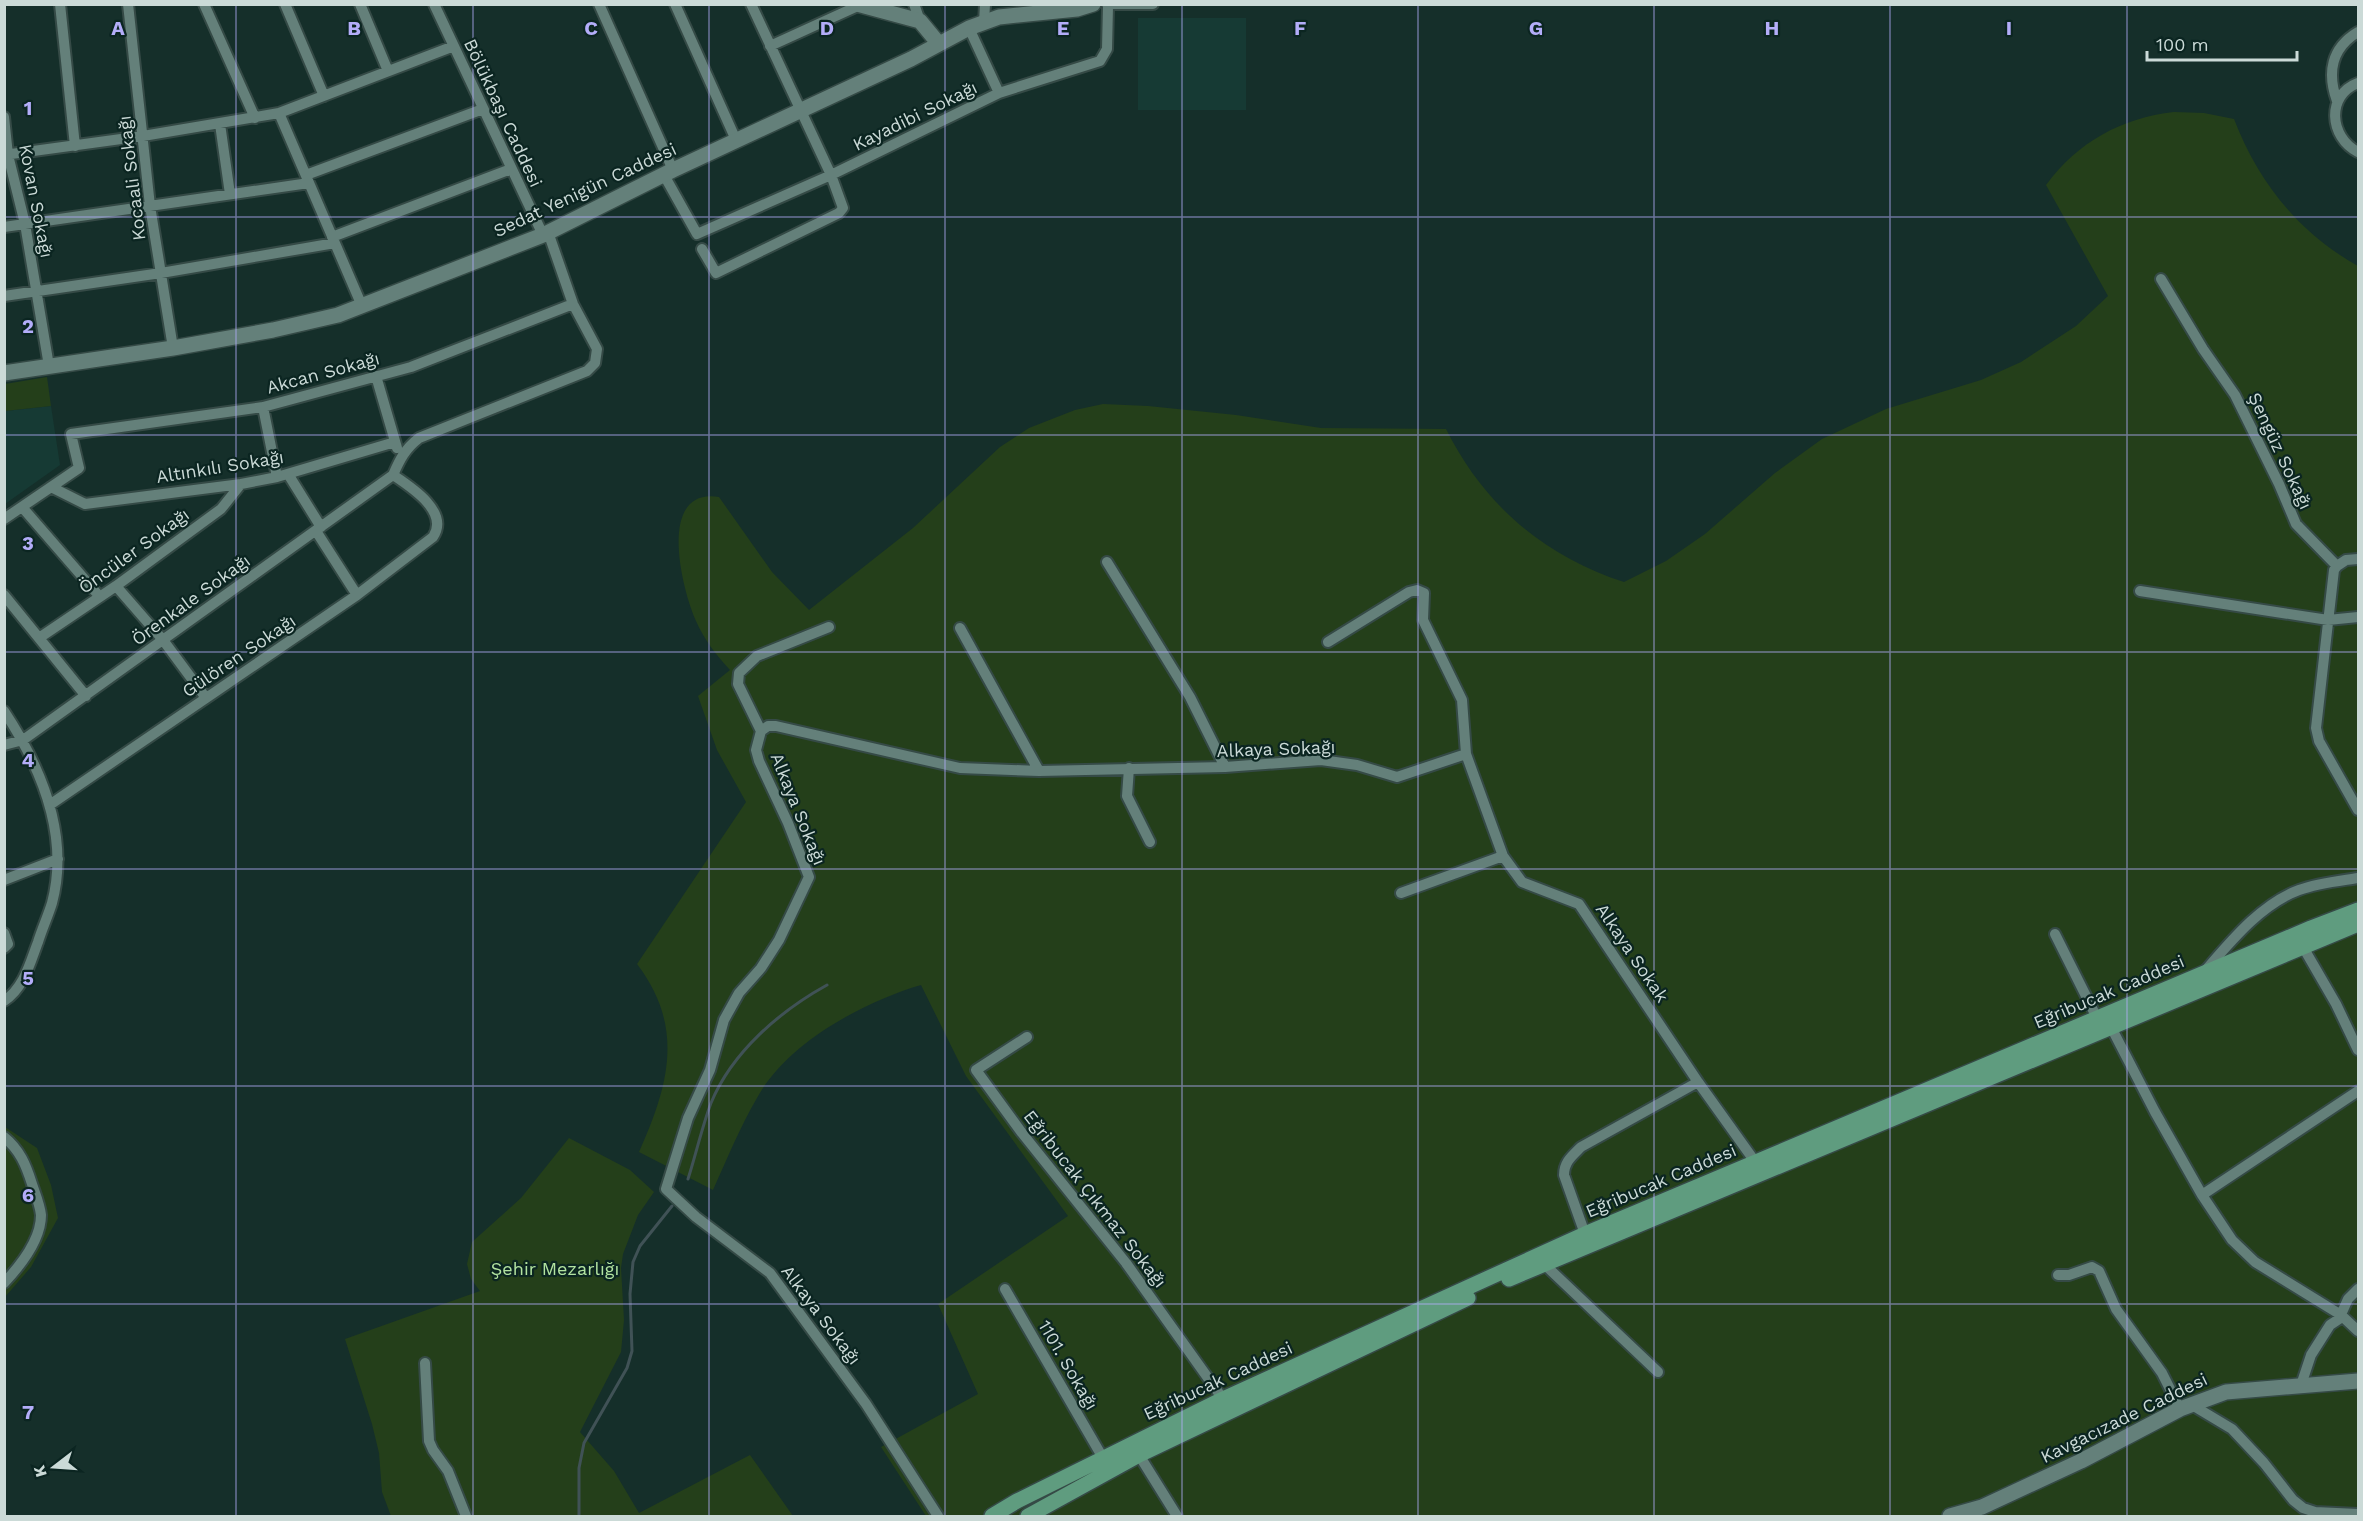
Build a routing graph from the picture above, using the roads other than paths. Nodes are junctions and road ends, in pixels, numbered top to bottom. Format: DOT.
graph roads {
  1 [pos="60,4"];
  2 [pos="128,4"];
  3 [pos="204,4"];
  4 [pos="285,4"];
  5 [pos="360,4"];
  6 [pos="434,4"];
  7 [pos="599,4"];
  8 [pos="675,4"];
  9 [pos="751,4"];
  10 [pos="915,4"];
  11 [pos="985,4"];
  12 [pos="1153,4"];
  13 [pos="859,5"];
  14 [pos="1103,5"];
  15 [pos="1128,5"];
  16 [pos="1059,8"];
  17 [pos="920,21"];
  18 [pos="977,25"];
  19 [pos="2358,32"];
  20 [pos="939,44"];
  21 [pos="454,46"];
  22 [pos="770,46"];
  23 [pos="388,71"];
  24 [pos="2358,83"];
  25 [pos="999,93"];
  26 [pos="324,96"];
  27 [pos="2337,101"];
  28 [pos="483,109"];
  29 [pos="799,112"];
  30 [pos="279,113"];
  31 [pos="4,117"];
  32 [pos="255,118"];
  33 [pos="220,124"];
  34 [pos="143,136"];
  35 [pos="736,140"];
  36 [pos="75,146"];
  37 [pos="2358,152"];
  38 [pos="6,155"];
  39 [pos="511,169"];
  40 [pos="668,173"];
  41 [pos="831,176"];
  42 [pos="307,179"];
  43 [pos="230,194"];
  44 [pos="150,206"];
  45 [pos="25,224"];
  46 [pos="4,227"];
  47 [pos="545,234"];
  48 [pos="333,240"];
  49 [pos="702,249"];
  50 [pos="161,273"];
  51 [pos="2160,279"];
  52 [pos="37,291"];
  53 [pos="4,296"];
  54 [pos="573,304"];
  55 [pos="362,306"];
  56 [pos="173,348"];
  57 [pos="49,366"];
  58 [pos="4,373"];
  59 [pos="376,376"];
  60 [pos="263,407"];
  61 [pos="395,442"];
  62 [pos="400,458"];
  63 [pos="282,475"];
  64 [pos="393,475"];
  65 [pos="241,484"];
  66 [pos="51,487"];
  67 [pos="22,507"];
  68 [pos="4,519"];
  69 [pos="318,529"];
  70 [pos="2358,559"];
  71 [pos="1107,562"];
  72 [pos="2337,566"];
  73 [pos="116,586"];
  74 [pos="2140,591"];
  75 [pos="4,595"];
  76 [pos="357,595"];
  77 [pos="100,597"];
  78 [pos="2358,617"];
  79 [pos="2328,620"];
  80 [pos="829,627"];
  81 [pos="960,628"];
  82 [pos="39,638"];
  83 [pos="163,640"];
  84 [pos="1328,642"];
  85 [pos="86,696"];
  86 [pos="206,698"];
  87 [pos="4,711"];
  88 [pos="761,731"];
  89 [pos="23,740"];
  90 [pos="4,745"];
  91 [pos="1466,754"];
  92 [pos="1225,767"];
  93 [pos="1129,768"];
  94 [pos="1039,771"];
  95 [pos="51,804"];
  96 [pos="2358,810"];
  97 [pos="1150,843"];
  98 [pos="1503,856"];
  99 [pos="58,859"];
  100 [pos="2358,878"];
  101 [pos="4,880"];
  102 [pos="1401,893"];
  103 [pos="2358,910"];
  104 [pos="2358,924"];
  105 [pos="4,933"];
  106 [pos="2055,934"];
  107 [pos="2303,947"];
  108 [pos="4,948"];
  109 [pos="2203,974"];
  110 [pos="4,1001"];
  111 [pos="2097,1018"];
  112 [pos="2111,1027"];
  113 [pos="1027,1037"];
  114 [pos="2358,1050"];
  115 [pos="1698,1082"];
  116 [pos="2358,1091"];
  117 [pos="4,1137"];
  118 [pos="1756,1162"];
  119 [pos="2202,1195"];
  120 [pos="1585,1234"];
  121 [pos="1544,1264"];
  122 [pos="2058,1275"];
  123 [pos="4,1283"];
  124 [pos="1005,1289"];
  125 [pos="2358,1289"];
  126 [pos="2341,1315"];
  127 [pos="2358,1331"];
  128 [pos="425,1363"];
  129 [pos="1658,1372"];
  130 [pos="2358,1382"];
  131 [pos="2301,1385"];
  132 [pos="1222,1399"];
  133 [pos="2186,1407"];
  134 [pos="1139,1455"];
  135 [pos="1103,1458"];
  136 [pos="2358,1514"];
  137 [pos="466,1516"];
  138 [pos="938,1516"];
  139 [pos="992,1516"];
  140 [pos="1028,1516"];
  141 [pos="1177,1516"];
  142 [pos="1950,1516"];
  1 -- 36 [label="street"];
  2 -- 34 [label="street, Kocaali Sokağı"];
  3 -- 32 [label="street"];
  4 -- 26 [label="street"];
  5 -- 23 [label="street"];
  6 -- 21 [label="street, Bölükbaşı Caddesi"];
  7 -- 40 [label="street"];
  8 -- 35 [label="street"];
  9 -- 22 [label="street"];
  10 -- 17 [label="street"];
  11 -- 18 [label="street"];
  12 -- 15 [label="street"];
  13 -- 17 [label="street"];
  13 -- 22 [label="street"];
  14 -- 15 [label="street"];
  14 -- 16 [label="street, Sedat Yenigün Caddesi"];
  14 -- 25 [label="street, Kayadibi Sokağı"];
  16 -- 18 [label="street, Sedat Yenigün Caddesi"];
  17 -- 20 [label="street"];
  18 -- 20 [label="street, Sedat Yenigün Caddesi"];
  18 -- 25 [label="street"];
  19 -- 27 [label="street"];
  20 -- 29 [label="street, Sedat Yenigün Caddesi"];
  21 -- 23 [label="street"];
  21 -- 28 [label="street, Bölükbaşı Caddesi"];
  22 -- 29 [label="street"];
  23 -- 26 [label="street"];
  24 -- 27 [label="street"];
  25 -- 41 [label="street, Kayadibi Sokağı"];
  26 -- 30 [label="street"];
  27 -- 37 [label="street"];
  28 -- 39 [label="street, Bölükbaşı Caddesi"];
  28 -- 42 [label="street"];
  29 -- 35 [label="street, Sedat Yenigün Caddesi"];
  29 -- 41 [label="street"];
  30 -- 32 [label="street"];
  30 -- 42 [label="street"];
  31 -- 38 [label="street, Kovan Sokağı"];
  32 -- 33 [label="street"];
  33 -- 34 [label="street"];
  33 -- 43 [label="street"];
  34 -- 36 [label="street"];
  34 -- 44 [label="street, Kocaali Sokağı"];
  35 -- 40 [label="street, Sedat Yenigün Caddesi"];
  36 -- 38 [label="street"];
  38 -- 45 [label="street, Kovan Sokağı"];
  39 -- 47 [label="street, Bölükbaşı Caddesi"];
  39 -- 48 [label="street"];
  40 -- 41 [label="street, Kayadibi Sokağı"];
  40 -- 47 [label="street, Sedat Yenigün Caddesi"];
  41 -- 49 [label="street"];
  42 -- 43 [label="street"];
  42 -- 48 [label="street"];
  43 -- 44 [label="street"];
  44 -- 45 [label="street"];
  44 -- 50 [label="street, Kocaali Sokağı"];
  45 -- 46 [label="street"];
  45 -- 52 [label="street, Kovan Sokağı"];
  47 -- 54 [label="street, Bölükbaşı Caddesi"];
  47 -- 55 [label="street, Sedat Yenigün Caddesi"];
  48 -- 50 [label="street"];
  48 -- 55 [label="street"];
  50 -- 52 [label="street"];
  50 -- 56 [label="street, Kocaali Sokağı"];
  51 -- 72 [label="street, Şengüz Sokağı"];
  52 -- 53 [label="street"];
  52 -- 57 [label="street, Kovan Sokağı"];
  54 -- 59 [label="street, Akcan Sokağı"];
  54 -- 62 [label="street, Bölükbaşı Caddesi"];
  55 -- 56 [label="street, Sedat Yenigün Caddesi"];
  56 -- 57 [label="street, Sedat Yenigün Caddesi"];
  57 -- 58 [label="street, Sedat Yenigün Caddesi"];
  59 -- 60 [label="street, Akcan Sokağı"];
  59 -- 61 [label="street"];
  60 -- 63 [label="street"];
  60 -- 66 [label="street, Akcan Sokağı"];
  61 -- 62 [label="street"];
  61 -- 63 [label="street, Altınkılı Sokağı"];
  62 -- 64 [label="street"];
  63 -- 65 [label="street, Altınkılı Sokağı"];
  63 -- 69 [label="street"];
  64 -- 69 [label="street, Örenkale Sokağı"];
  64 -- 76 [label="street, Gülören Sokağı"];
  65 -- 66 [label="street, Altınkılı Sokağı"];
  65 -- 73 [label="street, Öncüler Sokağı"];
  66 -- 67 [label="street"];
  67 -- 68 [label="street"];
  67 -- 77 [label="street"];
  69 -- 76 [label="street"];
  69 -- 83 [label="street, Örenkale Sokağı"];
  70 -- 72 [label="street"];
  71 -- 92 [label="street"];
  72 -- 79 [label="street"];
  73 -- 77 [label="street, Öncüler Sokağı"];
  73 -- 83 [label="street"];
  74 -- 79 [label="street"];
  75 -- 82 [label="street"];
  76 -- 86 [label="street, Gülören Sokağı"];
  77 -- 82 [label="street, Öncüler Sokağı"];
  78 -- 79 [label="street"];
  79 -- 96 [label="street"];
  80 -- 88 [label="street"];
  81 -- 94 [label="street"];
  82 -- 85 [label="street"];
  83 -- 85 [label="street, Örenkale Sokağı"];
  83 -- 86 [label="street"];
  84 -- 91 [label="street, Alkaya Sokak"];
  85 -- 89 [label="street, Örenkale Sokağı"];
  86 -- 95 [label="street, Gülören Sokağı"];
  87 -- 89 [label="street"];
  88 -- 94 [label="street, Alkaya Sokağı"];
  88 -- 138 [label="street, Alkaya Sokağı"];
  89 -- 90 [label="street, Örenkale Sokağı"];
  89 -- 95 [label="street"];
  91 -- 92 [label="street, Alkaya Sokağı"];
  91 -- 98 [label="street, Alkaya Sokak"];
  92 -- 93 [label="street, Alkaya Sokağı"];
  93 -- 94 [label="street, Alkaya Sokağı"];
  93 -- 97 [label="street"];
  95 -- 99 [label="street"];
  98 -- 102 [label="street"];
  98 -- 115 [label="street, Alkaya Sokak"];
  99 -- 101 [label="street"];
  99 -- 110 [label="street"];
  100 -- 109 [label="street"];
  103 -- 109 [label="main road, Eğribucak Caddesi"];
  104 -- 107 [label="main road, Eğribucak Caddesi"];
  105 -- 108 [label="street"];
  106 -- 111 [label="street"];
  107 -- 112 [label="main road, Eğribucak Caddesi"];
  107 -- 114 [label="street"];
  109 -- 111 [label="main road, Eğribucak Caddesi"];
  111 -- 118 [label="main road, Eğribucak Caddesi"];
  112 -- 119 [label="street"];
  112 -- 121 [label="main road, Eğribucak Caddesi"];
  113 -- 132 [label="street, Eğribucak Çıkmaz Sokağı"];
  115 -- 118 [label="street, Alkaya Sokak"];
  115 -- 120 [label="street"];
  116 -- 119 [label="street"];
  117 -- 123 [label="street"];
  118 -- 120 [label="main road, Eğribucak Caddesi"];
  119 -- 126 [label="street"];
  120 -- 132 [label="main road, Eğribucak Caddesi"];
  121 -- 129 [label="street"];
  121 -- 134 [label="main road, Eğribucak Caddesi"];
  122 -- 133 [label="street"];
  124 -- 135 [label="street, 1101. Sokağı"];
  125 -- 126 [label="street"];
  126 -- 127 [label="street"];
  126 -- 131 [label="street"];
  128 -- 137 [label="street"];
  130 -- 131 [label="street, Kavgacızade Caddesi"];
  131 -- 133 [label="street, Kavgacızade Caddesi"];
  132 -- 135 [label="main road, Eğribucak Caddesi"];
  133 -- 136 [label="street"];
  133 -- 142 [label="street, Kavgacızade Caddesi"];
  134 -- 140 [label="main road, Eğribucak Caddesi"];
  134 -- 141 [label="street"];
  135 -- 139 [label="main road, Eğribucak Caddesi"];
}
